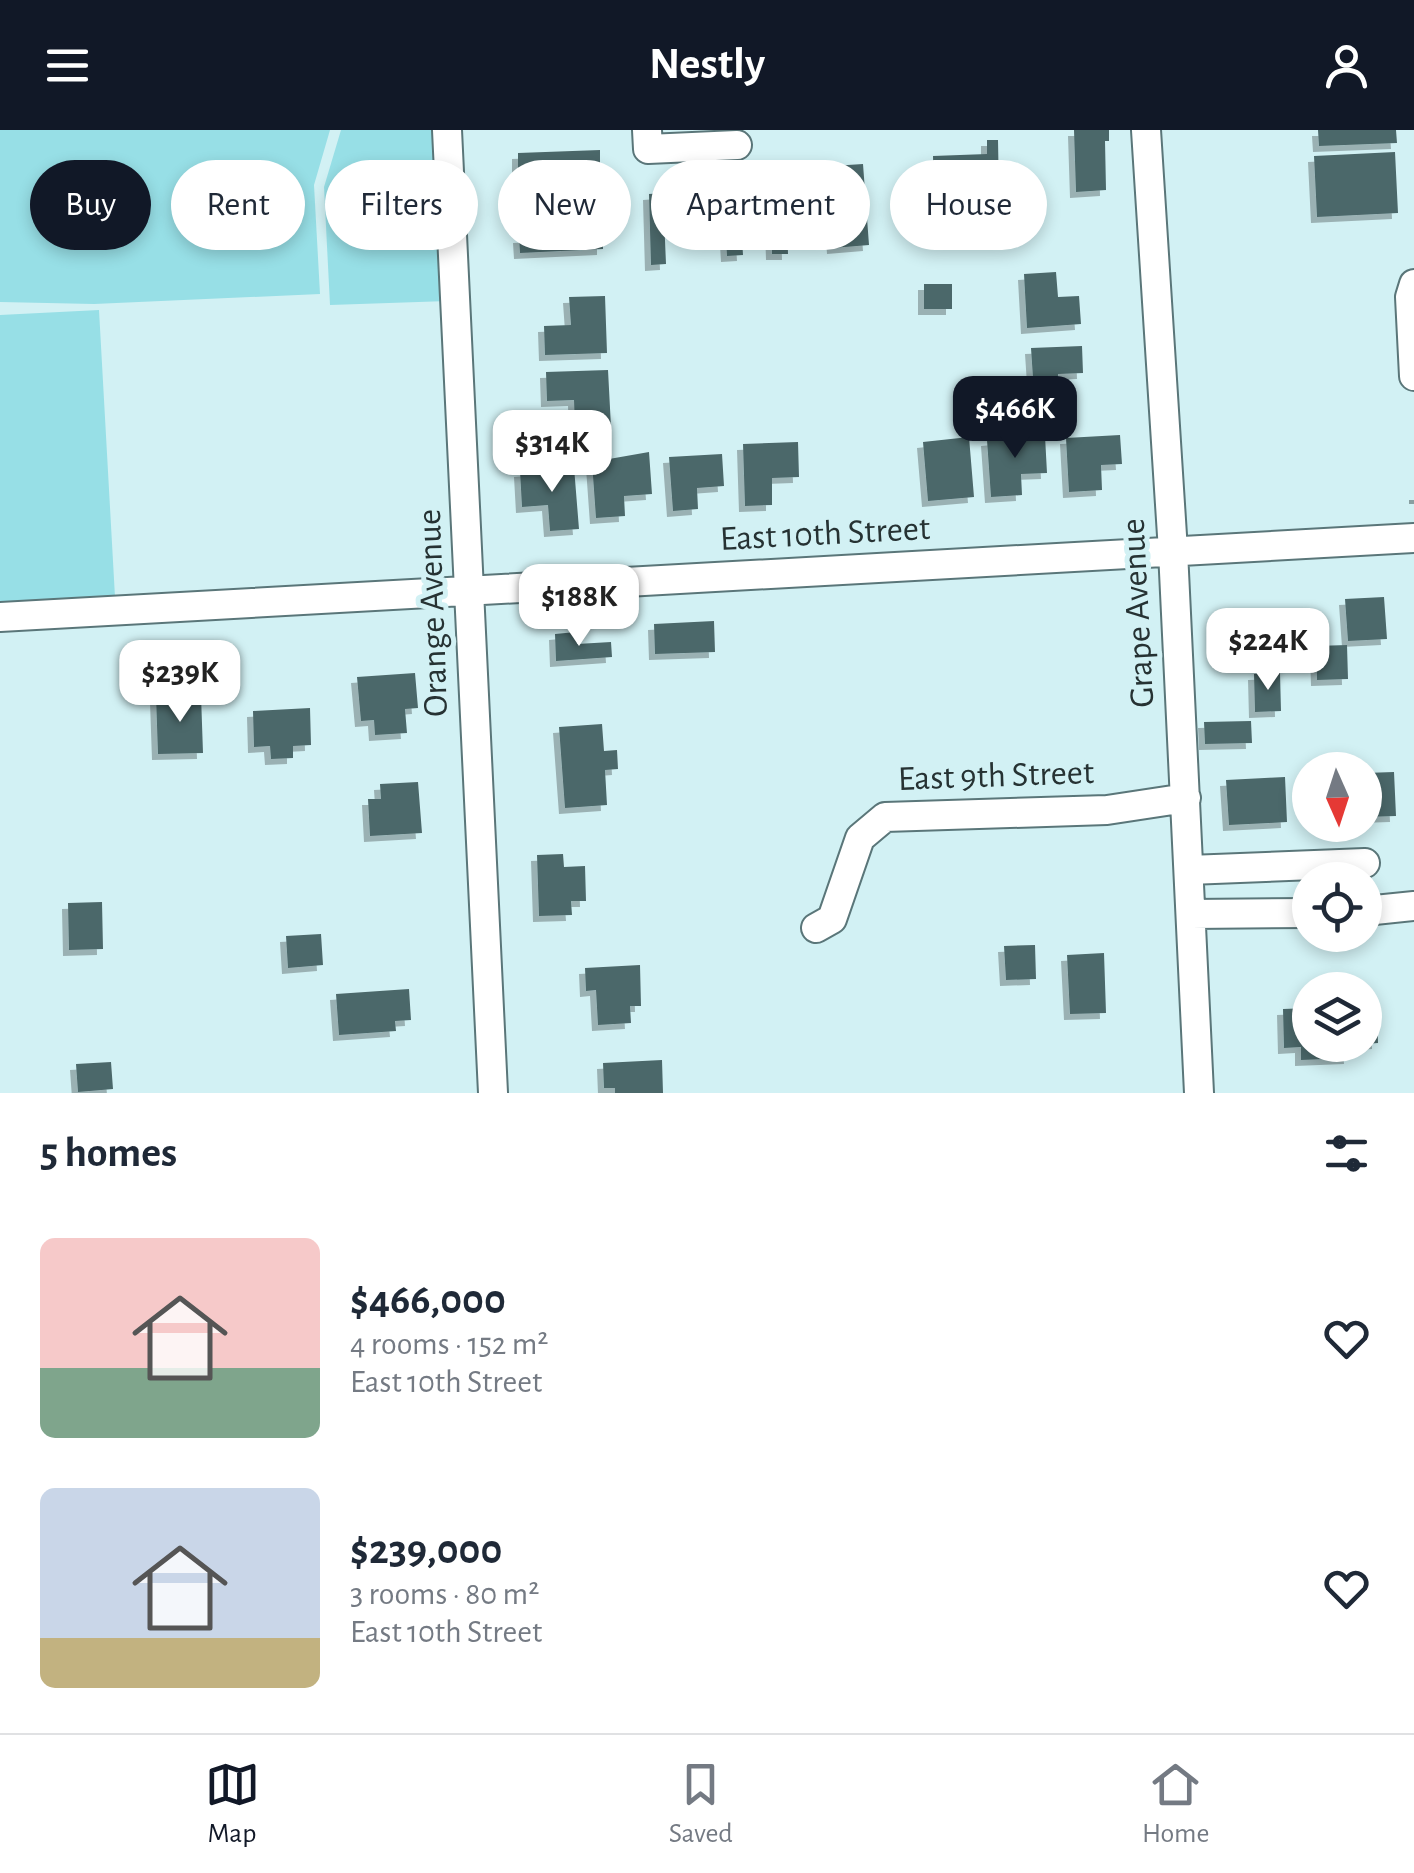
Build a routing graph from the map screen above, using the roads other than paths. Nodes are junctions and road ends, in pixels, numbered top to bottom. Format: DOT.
graph roads {
  1 [pos="446,130"];
  2 [pos="647,130"];
  3 [pos="1146,130"];
  4 [pos="737,145"];
  5 [pos="1414,284"];
  6 [pos="1414,376"];
  7 [pos="1414,538"];
  8 [pos="1173,551"];
  9 [pos="469,591"];
  10 [pos="0,617"];
  11 [pos="1186,798"];
  12 [pos="1292,866"];
  13 [pos="1189,870"];
  14 [pos="1414,906"];
  15 [pos="1382,909"];
  16 [pos="1292,913"];
  17 [pos="1191,914"];
  18 [pos="816,928"];
  19 [pos="493,1093"];
  20 [pos="1199,1093"];
  1 -- 9 [label="street, Orange Avenue"];
  2 -- 4 [label="street"];
  3 -- 8 [label="street, Grape Avenue"];
  5 -- 6 [label="street"];
  7 -- 8 [label="street, East 10th Street"];
  8 -- 9 [label="street, East 10th Street"];
  8 -- 11 [label="street, Grape Avenue"];
  9 -- 10 [label="street, East 10th Street"];
  9 -- 19 [label="street, Orange Avenue"];
  11 -- 13 [label="street, Grape Avenue"];
  11 -- 18 [label="street, East 9th Street"];
  12 -- 13 [label="street"];
  13 -- 17 [label="street, Grape Avenue"];
  14 -- 15 [label="street"];
  16 -- 17 [label="street"];
  17 -- 20 [label="street, Grape Avenue"];
}
